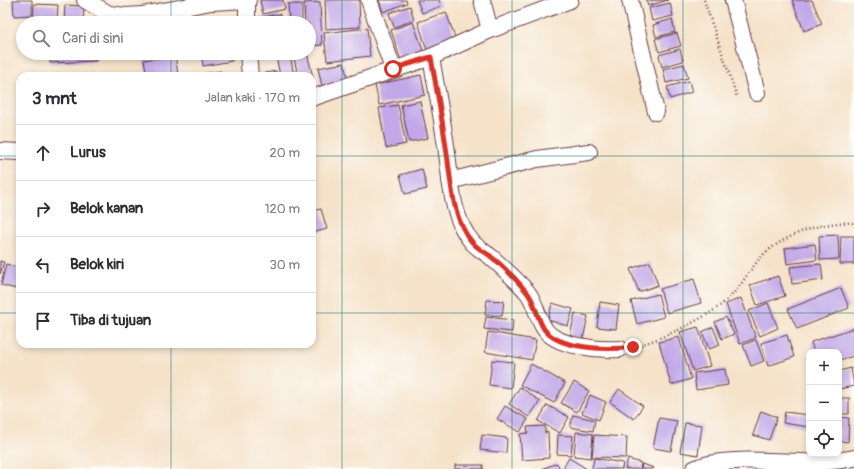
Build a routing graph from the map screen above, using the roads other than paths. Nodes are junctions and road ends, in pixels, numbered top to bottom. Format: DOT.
graph roads {
  1 [pos="85,0"];
  2 [pos="369,0"];
  3 [pos="482,0"];
  4 [pos="570,0"];
  5 [pos="630,0"];
  6 [pos="733,0"];
  7 [pos="248,1"];
  8 [pos="247,16"];
  9 [pos="490,30"];
  10 [pos="431,57"];
  11 [pos="249,60"];
  12 [pos="393,69"];
  13 [pos="250,72"];
  14 [pos="757,93"];
  15 [pos="316,97"];
  16 [pos="656,112"];
  17 [pos="0,151"];
  18 [pos="16,152"];
  19 [pos="589,152"];
  20 [pos="450,180"];
  21 [pos="620,349"];
  22 [pos="854,458"];
  23 [pos="694,469"];
  1 -- 7 [label="street"];
  2 -- 12 [label="street"];
  3 -- 9 [label="street"];
  4 -- 9 [label="street"];
  5 -- 16 [label="street"];
  6 -- 14 [label="street"];
  7 -- 8 [label="street"];
  9 -- 10 [label="street"];
  10 -- 12 [label="street"];
  10 -- 20 [label="street"];
  11 -- 13 [label="street"];
  12 -- 15 [label="street"];
  17 -- 18 [label="street"];
  19 -- 20 [label="street"];
  20 -- 21 [label="street"];
  22 -- 23 [label="street"];
}
